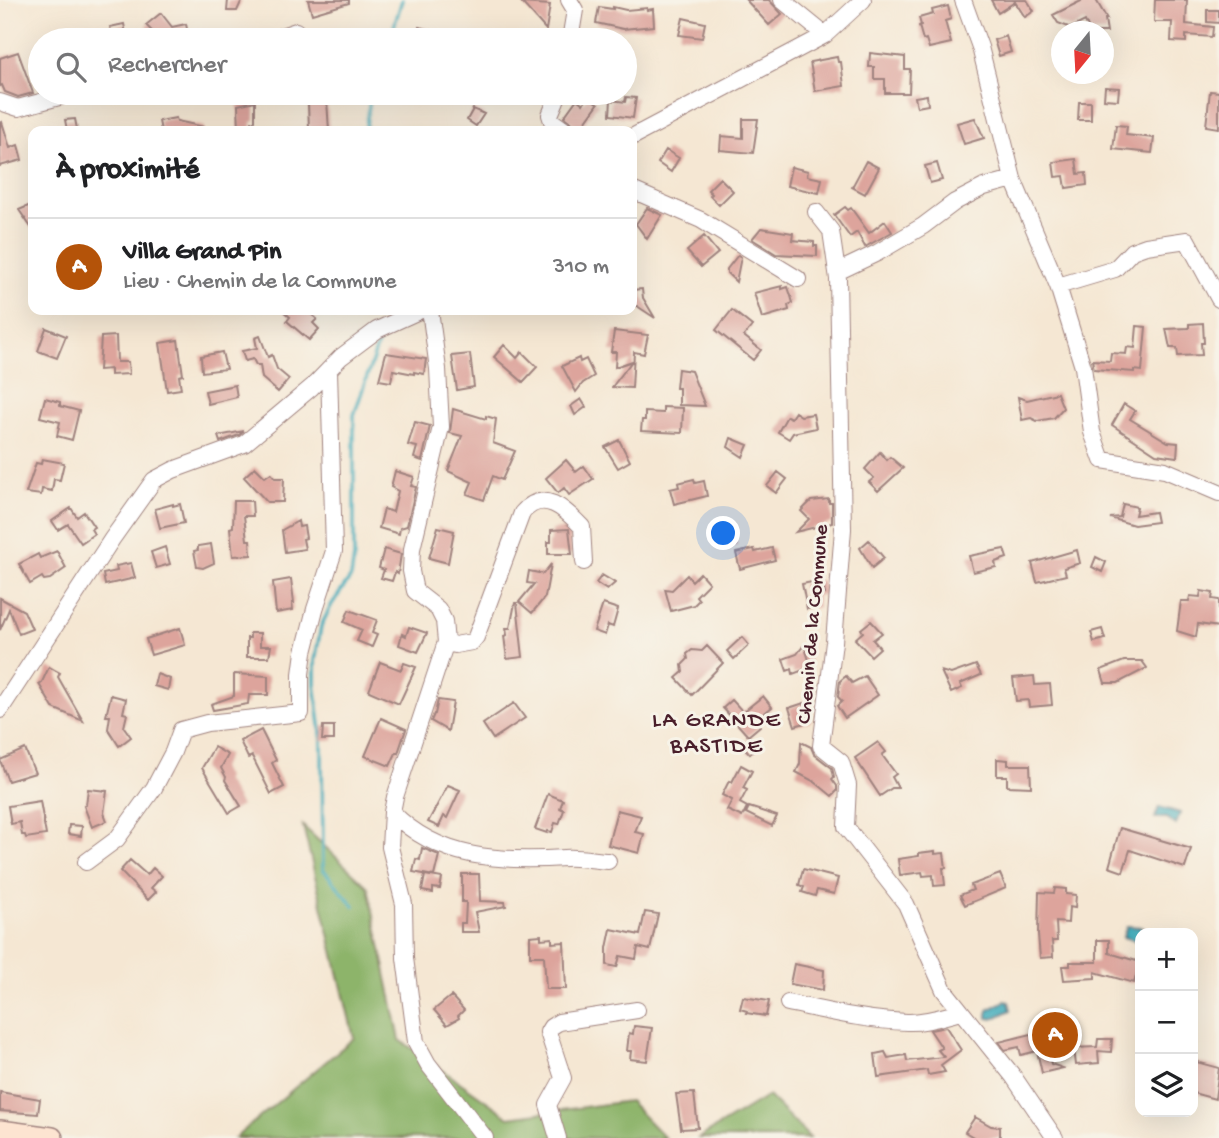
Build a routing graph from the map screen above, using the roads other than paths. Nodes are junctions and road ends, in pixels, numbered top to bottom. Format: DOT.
graph roads {
  1 [pos="569,0"];
  2 [pos="782,0"];
  3 [pos="863,0"];
  4 [pos="963,0"];
  5 [pos="572,28"];
  6 [pos="825,35"];
  7 [pos="0,102"];
  8 [pos="29,105"];
  9 [pos="554,105"];
  10 [pos="559,126"];
  11 [pos="637,134"];
  12 [pos="1013,179"];
  13 [pos="637,192"];
  14 [pos="816,212"];
  15 [pos="837,272"];
  16 [pos="798,279"];
  17 [pos="1058,286"];
  18 [pos="1219,299"];
  19 [pos="410,315"];
  20 [pos="431,315"];
  21 [pos="329,370"];
  22 [pos="1219,492"];
  23 [pos="584,562"];
  24 [pos="446,642"];
  25 [pos="0,710"];
  26 [pos="392,812"];
  27 [pos="86,862"];
  28 [pos="608,862"];
  29 [pos="788,1003"];
  30 [pos="637,1010"];
  31 [pos="961,1012"];
  32 [pos="0,1131"];
  33 [pos="52,1138"];
  34 [pos="485,1138"];
  35 [pos="558,1138"];
  36 [pos="1055,1138"];
  1 -- 5 [label="street"];
  2 -- 6 [label="street"];
  3 -- 6 [label="street"];
  4 -- 12 [label="street"];
  6 -- 11 [label="street"];
  7 -- 8 [label="street"];
  9 -- 10 [label="street"];
  12 -- 15 [label="street"];
  12 -- 17 [label="street"];
  13 -- 16 [label="street"];
  14 -- 15 [label="street, Chemin de la Commune"];
  15 -- 31 [label="street, Chemin de la Commune"];
  17 -- 18 [label="street"];
  17 -- 22 [label="street"];
  19 -- 21 [label="street"];
  20 -- 24 [label="street"];
  21 -- 25 [label="street"];
  21 -- 27 [label="street"];
  23 -- 24 [label="street"];
  24 -- 26 [label="street"];
  26 -- 28 [label="street"];
  26 -- 34 [label="street"];
  29 -- 31 [label="street"];
  30 -- 35 [label="street"];
  31 -- 36 [label="street, Chemin de la Commune"];
  32 -- 33 [label="main road"];
}
